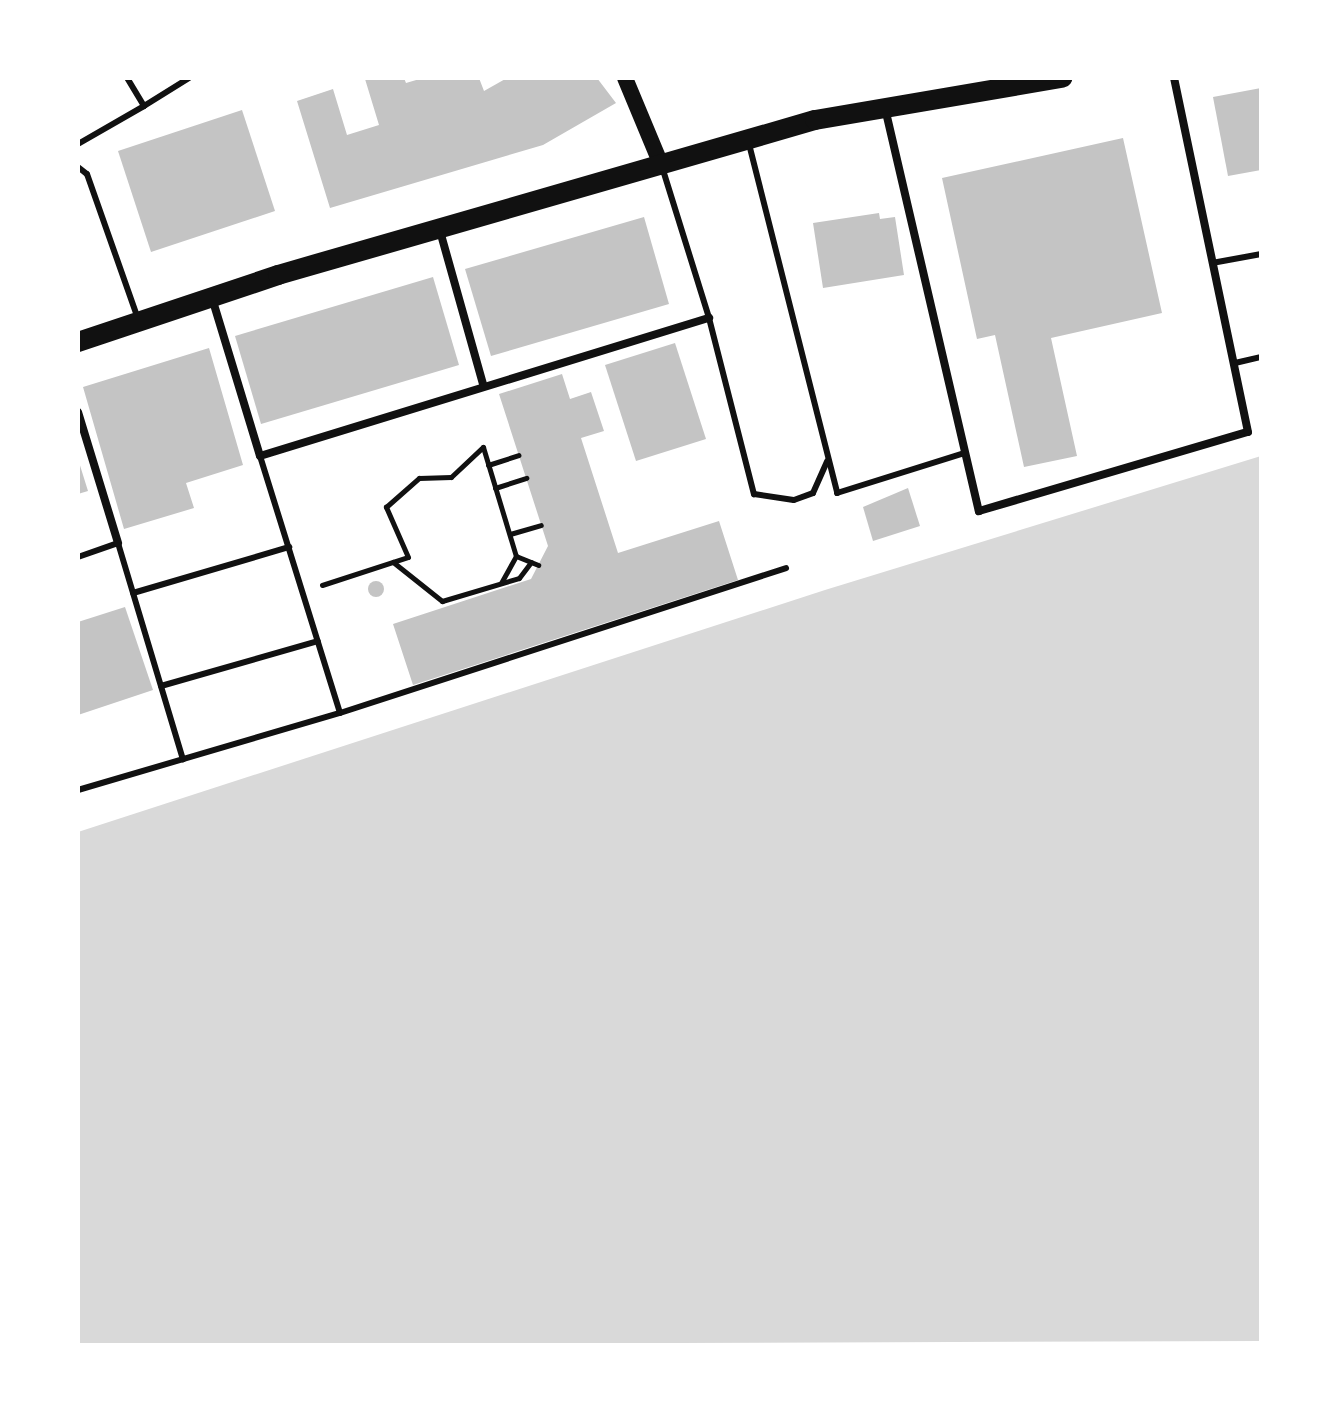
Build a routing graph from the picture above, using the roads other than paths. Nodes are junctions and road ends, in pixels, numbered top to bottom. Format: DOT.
graph roads {
  1 [pos="127,78"];
  2 [pos="189,78"];
  3 [pos="625,78"];
  4 [pos="1062,78"];
  5 [pos="1174,78"];
  6 [pos="1021,82"];
  7 [pos="144,106"];
  8 [pos="885,107"];
  9 [pos="748,140"];
  10 [pos="78,144"];
  11 [pos="78,167"];
  12 [pos="662,167"];
  13 [pos="439,230"];
  14 [pos="1261,254"];
  15 [pos="1212,263"];
  16 [pos="212,298"];
  17 [pos="709,318"];
  18 [pos="139,321"];
  19 [pos="78,342"];
  20 [pos="1261,357"];
  21 [pos="1235,363"];
  22 [pos="483,384"];
  23 [pos="78,412"];
  24 [pos="965,453"];
  25 [pos="260,456"];
  26 [pos="828,460"];
  27 [pos="118,543"];
  28 [pos="289,547"];
  29 [pos="78,557"];
  30 [pos="786,568"];
  31 [pos="133,593"];
  32 [pos="318,641"];
  33 [pos="161,686"];
  34 [pos="340,713"];
  35 [pos="183,759"];
  36 [pos="78,790"];
  1 -- 7 [label="lane"];
  2 -- 7 [label="lane"];
  3 -- 12 [label="main road"];
  4 -- 6 [label="main road"];
  5 -- 15 [label="street"];
  6 -- 8 [label="main road"];
  7 -- 10 [label="lane"];
  8 -- 9 [label="main road"];
  8 -- 24 [label="street"];
  9 -- 12 [label="main road"];
  9 -- 26 [label="lane"];
  11 -- 18 [label="lane"];
  12 -- 13 [label="main road"];
  12 -- 17 [label="lane"];
  13 -- 16 [label="main road"];
  13 -- 22 [label="street"];
  14 -- 15 [label="lane"];
  15 -- 21 [label="street"];
  16 -- 18 [label="main road"];
  16 -- 25 [label="street"];
  17 -- 22 [label="street"];
  17 -- 26 [label="lane"];
  18 -- 19 [label="main road"];
  20 -- 21 [label="lane"];
  21 -- 24 [label="street"];
  22 -- 25 [label="street"];
  23 -- 27 [label="street"];
  24 -- 26 [label="lane"];
  25 -- 28 [label="lane"];
  27 -- 29 [label="lane"];
  27 -- 31 [label="lane"];
  28 -- 31 [label="lane"];
  28 -- 32 [label="lane"];
  30 -- 34 [label="lane"];
  31 -- 33 [label="lane"];
  32 -- 33 [label="lane"];
  32 -- 34 [label="lane"];
  33 -- 35 [label="lane"];
  34 -- 35 [label="lane"];
  35 -- 36 [label="lane"];
}
